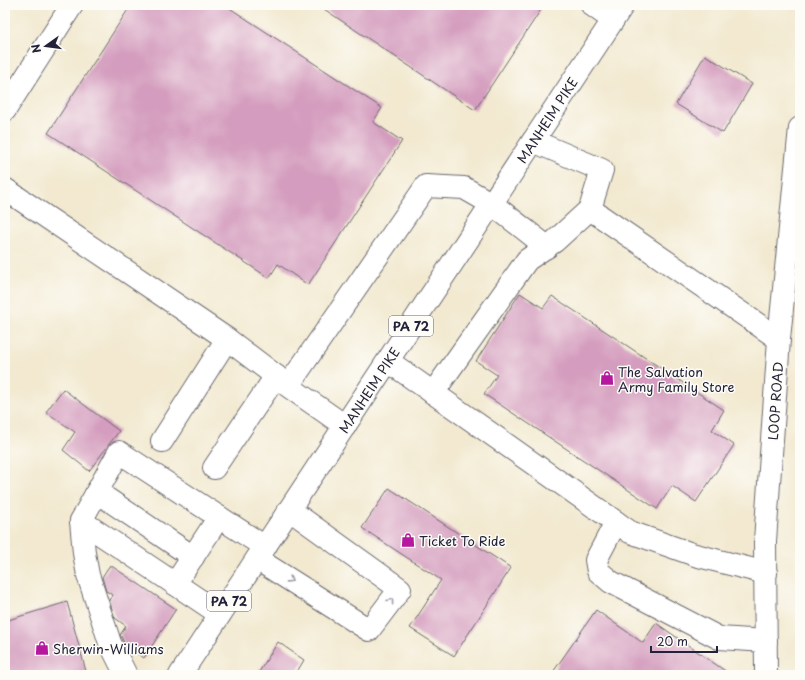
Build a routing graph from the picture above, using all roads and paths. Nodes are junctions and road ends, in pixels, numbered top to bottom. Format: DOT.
graph roads {
  1 [pos="72,5"];
  2 [pos="592,5"];
  3 [pos="618,12"];
  4 [pos="5,110"];
  5 [pos="800,128"];
  6 [pos="533,141"];
  7 [pos="5,189"];
  8 [pos="492,204"];
  9 [pos="590,209"];
  10 [pos="547,247"];
  11 [pos="227,339"];
  12 [pos="779,339"];
  13 [pos="388,361"];
  14 [pos="282,381"];
  15 [pos="433,392"];
  16 [pos="345,426"];
  17 [pos="162,441"];
  18 [pos="214,468"];
  19 [pos="97,492"];
  20 [pos="290,510"];
  21 [pos="219,517"];
  22 [pos="81,521"];
  23 [pos="616,522"];
  24 [pos="261,553"];
  25 [pos="193,557"];
  26 [pos="766,573"];
  27 [pos="175,584"];
  28 [pos="220,614"];
  29 [pos="766,641"];
  30 [pos="126,675"];
  31 [pos="180,675"];
  32 [pos="766,675"];
  1 -- 4 [label="main road"];
  2 -- 3 [label="main road"];
  3 -- 6 [label="main road, MANHEIM PIKE / PA 72"];
  5 -- 12 [label="main road, LOOP ROAD"];
  6 -- 8 [label="main road, MANHEIM PIKE / PA 72"];
  6 -- 9 [label="main road"];
  7 -- 11 [label="main road"];
  8 -- 10 [label="main road"];
  8 -- 13 [label="main road, MANHEIM PIKE / PA 72"];
  8 -- 14 [label="main road"];
  9 -- 10 [label="main road"];
  9 -- 12 [label="main road"];
  10 -- 15 [label="main road"];
  11 -- 14 [label="main road"];
  11 -- 17 [label="main road"];
  12 -- 26 [label="main road, LOOP ROAD"];
  13 -- 15 [label="main road"];
  13 -- 16 [label="main road, MANHEIM PIKE / PA 72"];
  14 -- 16 [label="main road"];
  14 -- 18 [label="main road"];
  15 -- 23 [label="main road"];
  16 -- 20 [label="main road, MANHEIM PIKE / PA 72"];
  19 -- 21 [label="main road"];
  19 -- 22 [label="main road"];
  19 -- 25 [label="main road"];
  20 -- 24 [label="main road, MANHEIM PIKE / PA 72"];
  24 -- 20 [label="main road, one-way"];
  21 -- 24 [label="main road"];
  21 -- 25 [label="main road"];
  22 -- 27 [label="main road"];
  22 -- 30 [label="main road"];
  23 -- 26 [label="main road"];
  23 -- 29 [label="main road"];
  24 -- 28 [label="main road, MANHEIM PIKE / PA 72"];
  25 -- 27 [label="main road"];
  26 -- 29 [label="main road, LOOP ROAD"];
  27 -- 28 [label="main road"];
  28 -- 31 [label="main road, MANHEIM PIKE / PA 72"];
  29 -- 32 [label="main road, LOOP ROAD"];
}
